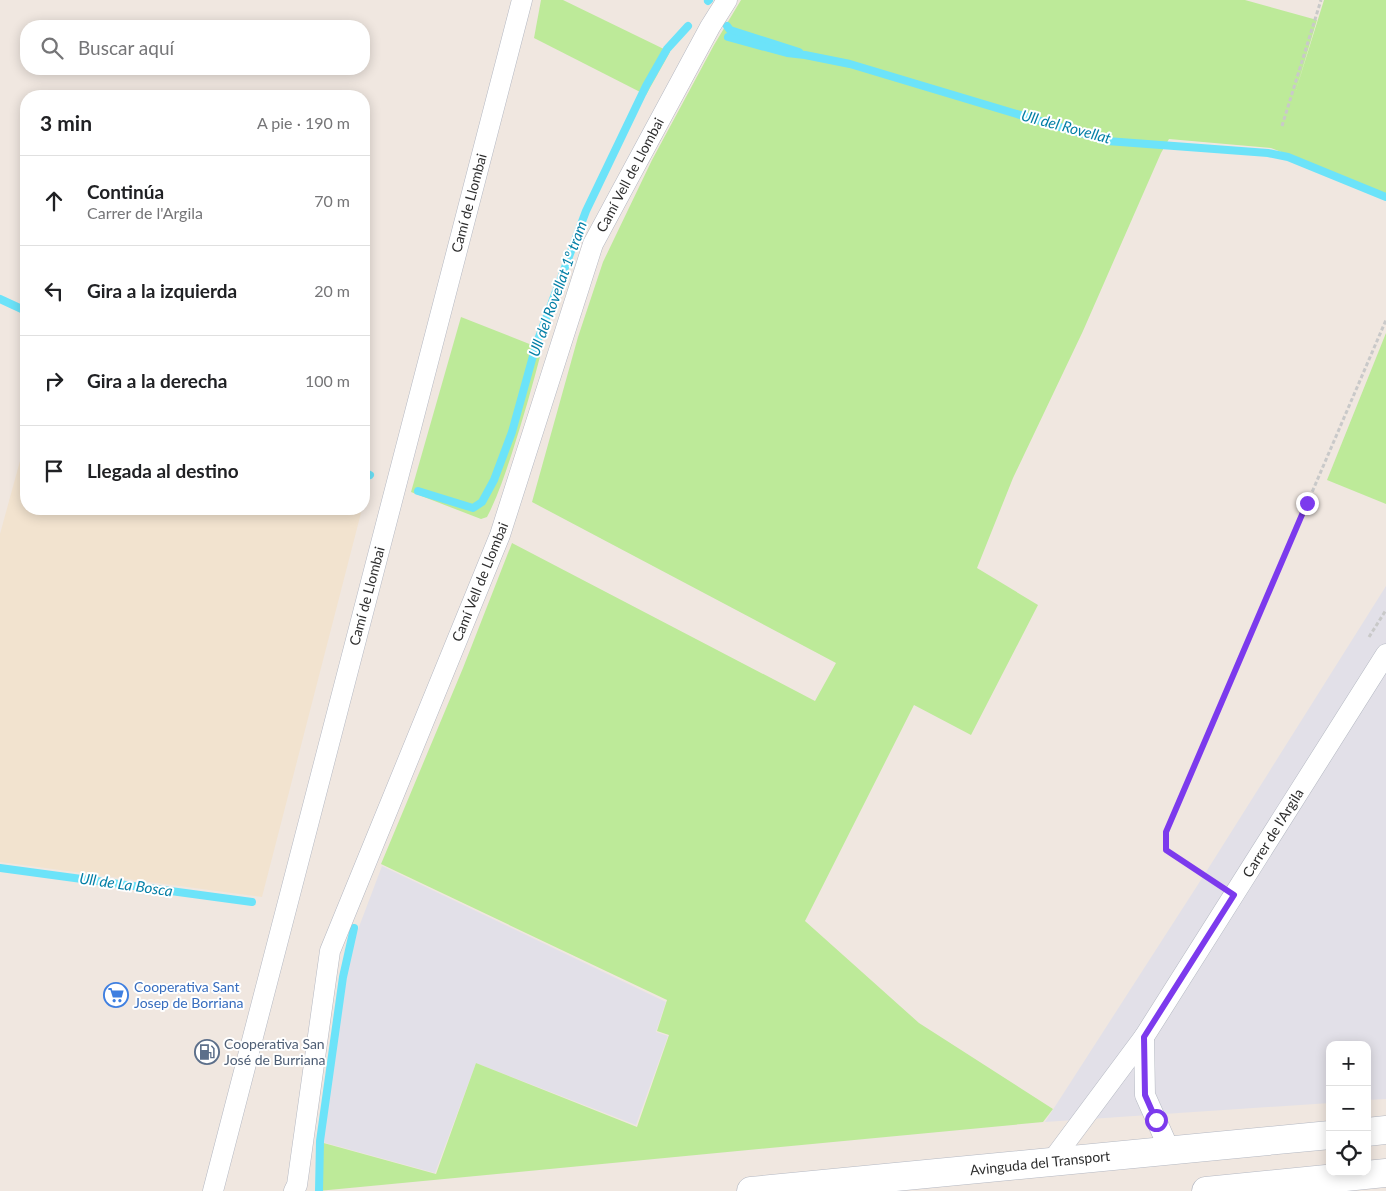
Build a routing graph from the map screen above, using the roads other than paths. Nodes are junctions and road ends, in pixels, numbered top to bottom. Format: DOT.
graph roads {
  1 [pos="522,0"];
  2 [pos="727,0"];
  3 [pos="1386,654"];
  4 [pos="1144,1037"];
  5 [pos="1386,1130"];
  6 [pos="1371,1132"];
  7 [pos="1326,1135"];
  8 [pos="1170,1151"];
  9 [pos="1051,1162"];
  10 [pos="1386,1174"];
  11 [pos="297,1189"];
  12 [pos="213,1191"];
  13 [pos="751,1191"];
  14 [pos="1206,1191"];
  15 [pos="1211,1191"];
  1 -- 12 [label="street, Camí de Llombai"];
  2 -- 11 [label="street, Camí Vell de Llombai"];
  3 -- 4 [label="street, Carrer de l'Argila"];
  4 -- 8 [label="street"];
  4 -- 9 [label="street, Carrer de l'Argila"];
  5 -- 6 [label="main road"];
  7 -- 8 [label="main road, Avinguda del Transport"];
  8 -- 9 [label="main road, Avinguda del Transport"];
  9 -- 13 [label="main road, Avinguda del Transport"];
  10 -- 15 [label="main road"];
  14 -- 15 [label="main road"];
}
